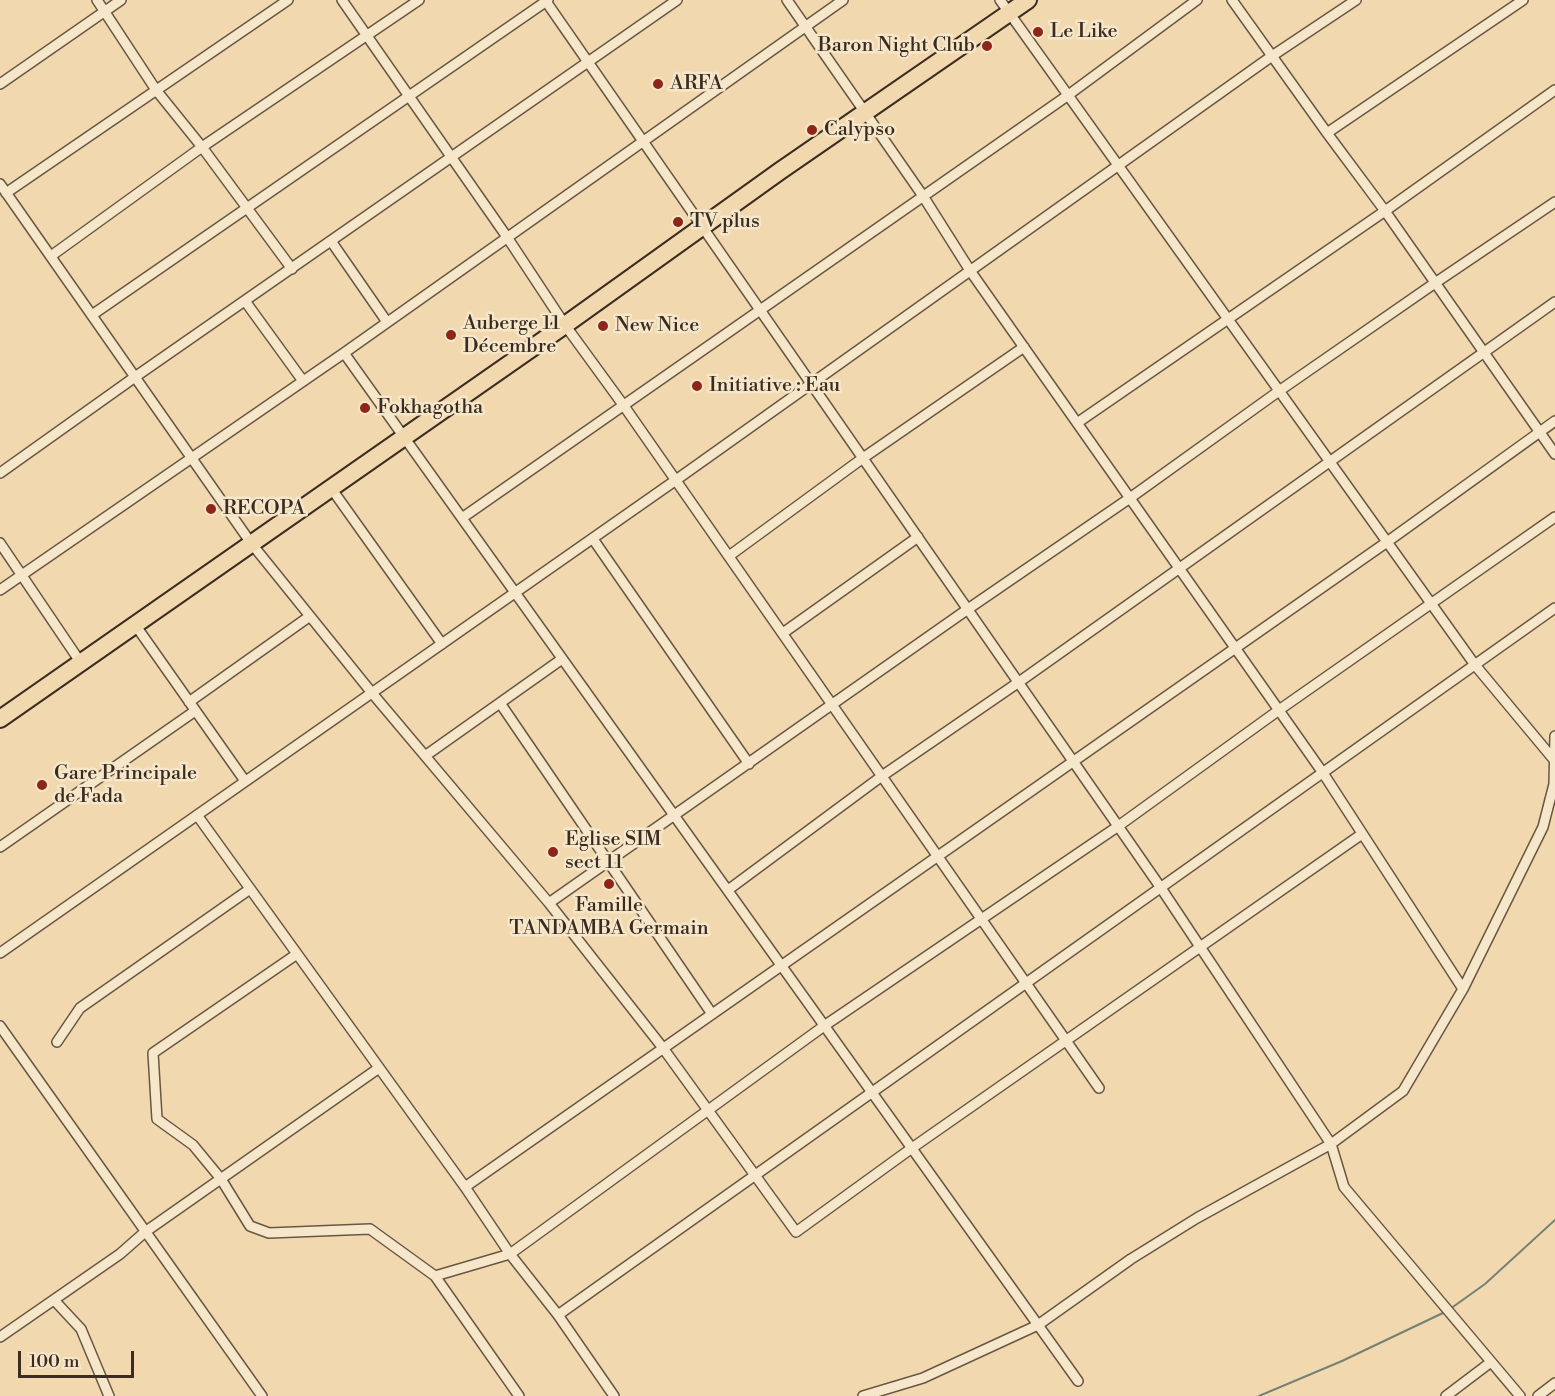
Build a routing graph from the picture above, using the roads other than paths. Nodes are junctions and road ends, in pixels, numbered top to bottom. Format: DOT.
graph roads {
  1 [pos="97,0"];
  2 [pos="122,0"];
  3 [pos="288,0"];
  4 [pos="342,0"];
  5 [pos="419,0"];
  6 [pos="677,0"];
  7 [pos="787,0"];
  8 [pos="843,0"];
  9 [pos="1028,0"];
  10 [pos="1197,0"];
  11 [pos="1232,0"];
  12 [pos="1356,0"];
  13 [pos="1523,0"];
  14 [pos="546,1"];
  15 [pos="1005,7"];
  16 [pos="105,11"];
  17 [pos="806,27"];
  18 [pos="367,35"];
  19 [pos="1272,56"];
  20 [pos="588,63"];
  21 [pos="0,84"];
  22 [pos="156,90"];
  23 [pos="1555,90"];
  24 [pos="409,96"];
  25 [pos="1067,96"];
  26 [pos="866,112"];
  27 [pos="1327,133"];
  28 [pos="643,142"];
  29 [pos="202,147"];
  30 [pos="452,157"];
  31 [pos="1118,167"];
  32 [pos="0,184"];
  33 [pos="6,193"];
  34 [pos="923,196"];
  35 [pos="1555,202"];
  36 [pos="246,208"];
  37 [pos="1385,211"];
  38 [pos="702,226"];
  39 [pos="507,237"];
  40 [pos="331,241"];
  41 [pos="51,256"];
  42 [pos="292,269"];
  43 [pos="971,272"];
  44 [pos="1435,283"];
  45 [pos="245,301"];
  46 [pos="1555,303"];
  47 [pos="760,310"];
  48 [pos="92,315"];
  49 [pos="1228,321"];
  50 [pos="387,322"];
  51 [pos="565,326"];
  52 [pos="1024,348"];
  53 [pos="344,353"];
  54 [pos="1484,354"];
  55 [pos="135,377"];
  56 [pos="303,381"];
  57 [pos="812,384"];
  58 [pos="1279,391"];
  59 [pos="624,405"];
  60 [pos="1555,421"];
  61 [pos="1077,423"];
  62 [pos="1539,432"];
  63 [pos="404,437"];
  64 [pos="1555,454"];
  65 [pos="192,458"];
  66 [pos="863,458"];
  67 [pos="1330,462"];
  68 [pos="0,474"];
  69 [pos="676,480"];
  70 [pos="331,488"];
  71 [pos="1130,498"];
  72 [pos="1555,517"];
  73 [pos="462,518"];
  74 [pos="918,537"];
  75 [pos="593,539"];
  76 [pos="1387,542"];
  77 [pos="0,543"];
  78 [pos="251,543"];
  79 [pos="729,556"];
  80 [pos="1179,568"];
  81 [pos="22,576"];
  82 [pos="0,590"];
  83 [pos="515,593"];
  84 [pos="1431,603"];
  85 [pos="1555,608"];
  86 [pos="968,609"];
  87 [pos="310,616"];
  88 [pos="136,626"];
  89 [pos="783,633"];
  90 [pos="442,644"];
  91 [pos="1235,648"];
  92 [pos="562,659"];
  93 [pos="81,663"];
  94 [pos="1475,665"];
  95 [pos="1019,682"];
  96 [pos="372,693"];
  97 [pos="189,702"];
  98 [pos="500,703"];
  99 [pos="833,705"];
  100 [pos="1279,710"];
  101 [pos="195,711"];
  102 [pos="0,719"];
  103 [pos="1555,736"];
  104 [pos="425,756"];
  105 [pos="1554,760"];
  106 [pos="1074,761"];
  107 [pos="748,764"];
  108 [pos="1323,773"];
  109 [pos="882,776"];
  110 [pos="245,781"];
  111 [pos="196,815"];
  112 [pos="675,816"];
  113 [pos="1118,827"];
  114 [pos="1362,834"];
  115 [pos="0,846"];
  116 [pos="937,855"];
  117 [pos="608,862"];
  118 [pos="1161,888"];
  119 [pos="250,889"];
  120 [pos="728,890"];
  121 [pos="549,903"];
  122 [pos="981,918"];
  123 [pos="1200,947"];
  124 [pos="0,953"];
  125 [pos="297,954"];
  126 [pos="781,965"];
  127 [pos="1026,983"];
  128 [pos="1463,988"];
  129 [pos="712,1014"];
  130 [pos="0,1026"];
  131 [pos="824,1026"];
  132 [pos="1067,1040"];
  133 [pos="57,1042"];
  134 [pos="663,1048"];
  135 [pos="379,1068"];
  136 [pos="1099,1088"];
  137 [pos="872,1092"];
  138 [pos="709,1110"];
  139 [pos="1331,1144"];
  140 [pos="912,1148"];
  141 [pos="755,1175"];
  142 [pos="221,1179"];
  143 [pos="465,1187"];
  144 [pos="145,1232"];
  145 [pos="510,1254"];
  146 [pos="435,1276"];
  147 [pos="54,1300"];
  148 [pos="558,1315"];
  149 [pos="1038,1325"];
  150 [pos="0,1337"];
  151 [pos="1491,1362"];
  152 [pos="1078,1381"];
  153 [pos="1555,1383"];
  154 [pos="109,1396"];
  155 [pos="262,1396"];
  156 [pos="519,1396"];
  157 [pos="614,1396"];
  158 [pos="862,1396"];
  159 [pos="1446,1396"];
  160 [pos="1520,1396"];
  161 [pos="1538,1396"];
  1 -- 16 [label="street"];
  2 -- 16 [label="street"];
  3 -- 22 [label="street"];
  4 -- 18 [label="street"];
  5 -- 18 [label="street"];
  6 -- 20 [label="street"];
  7 -- 17 [label="street"];
  8 -- 17 [label="street"];
  9 -- 15 [label="highway"];
  10 -- 25 [label="street"];
  11 -- 19 [label="street"];
  12 -- 19 [label="street"];
  13 -- 27 [label="street"];
  14 -- 20 [label="street"];
  14 -- 24 [label="street"];
  15 -- 25 [label="street"];
  15 -- 26 [label="highway"];
  16 -- 21 [label="street"];
  16 -- 22 [label="street"];
  17 -- 26 [label="street"];
  17 -- 28 [label="street"];
  18 -- 24 [label="street"];
  18 -- 29 [label="street"];
  19 -- 27 [label="street"];
  19 -- 31 [label="street"];
  20 -- 28 [label="street"];
  20 -- 30 [label="street"];
  22 -- 29 [label="street"];
  22 -- 33 [label="street"];
  23 -- 37 [label="street"];
  24 -- 30 [label="street"];
  24 -- 36 [label="street"];
  25 -- 31 [label="street"];
  25 -- 34 [label="street"];
  26 -- 34 [label="street"];
  26 -- 38 [label="highway"];
  27 -- 37 [label="street"];
  28 -- 38 [label="street"];
  28 -- 39 [label="street"];
  29 -- 36 [label="street"];
  29 -- 41 [label="street"];
  30 -- 39 [label="street"];
  30 -- 40 [label="street"];
  31 -- 43 [label="street"];
  31 -- 49 [label="street"];
  32 -- 33 [label="street"];
  33 -- 41 [label="street"];
  34 -- 43 [label="street"];
  34 -- 47 [label="street"];
  35 -- 44 [label="street"];
  36 -- 42 [label="street"];
  36 -- 48 [label="street"];
  37 -- 44 [label="street"];
  37 -- 49 [label="street"];
  38 -- 47 [label="street"];
  38 -- 51 [label="highway"];
  39 -- 50 [label="street"];
  39 -- 51 [label="street"];
  40 -- 42 [label="street"];
  40 -- 50 [label="street"];
  41 -- 48 [label="street"];
  42 -- 45 [label="street"];
  43 -- 52 [label="street"];
  43 -- 57 [label="street"];
  44 -- 54 [label="street"];
  44 -- 58 [label="street"];
  45 -- 55 [label="street"];
  45 -- 56 [label="street"];
  46 -- 54 [label="street"];
  47 -- 57 [label="street"];
  47 -- 59 [label="street"];
  48 -- 55 [label="street"];
  49 -- 58 [label="street"];
  49 -- 61 [label="street"];
  50 -- 53 [label="street"];
  51 -- 59 [label="street"];
  51 -- 63 [label="highway"];
  52 -- 61 [label="street"];
  52 -- 66 [label="street"];
  53 -- 56 [label="street"];
  53 -- 63 [label="street"];
  54 -- 62 [label="street"];
  54 -- 67 [label="street"];
  55 -- 65 [label="street"];
  55 -- 68 [label="street"];
  56 -- 65 [label="street"];
  57 -- 66 [label="street"];
  57 -- 69 [label="street"];
  58 -- 67 [label="street"];
  58 -- 71 [label="street"];
  59 -- 69 [label="street"];
  59 -- 73 [label="street"];
  60 -- 62 [label="street"];
  61 -- 71 [label="street"];
  62 -- 64 [label="street"];
  62 -- 76 [label="street"];
  63 -- 70 [label="highway"];
  63 -- 73 [label="street"];
  65 -- 78 [label="street"];
  65 -- 81 [label="street"];
  66 -- 74 [label="street"];
  66 -- 79 [label="street"];
  67 -- 76 [label="street"];
  67 -- 80 [label="street"];
  69 -- 75 [label="street"];
  69 -- 79 [label="street"];
  70 -- 78 [label="highway"];
  70 -- 90 [label="street"];
  71 -- 80 [label="street"];
  71 -- 86 [label="street"];
  72 -- 84 [label="street"];
  73 -- 83 [label="street"];
  74 -- 86 [label="street"];
  74 -- 89 [label="street"];
  75 -- 83 [label="street"];
  75 -- 107 [label="street"];
  76 -- 84 [label="street"];
  76 -- 91 [label="street"];
  77 -- 81 [label="street"];
  78 -- 87 [label="street"];
  78 -- 88 [label="highway"];
  79 -- 89 [label="street"];
  80 -- 91 [label="street"];
  80 -- 95 [label="street"];
  81 -- 82 [label="street"];
  81 -- 93 [label="street"];
  83 -- 90 [label="street"];
  83 -- 92 [label="street"];
  84 -- 94 [label="street"];
  84 -- 100 [label="street"];
  85 -- 94 [label="street"];
  86 -- 95 [label="street"];
  86 -- 99 [label="street"];
  87 -- 96 [label="street"];
  87 -- 97 [label="street"];
  88 -- 93 [label="highway"];
  88 -- 97 [label="street"];
  89 -- 99 [label="street"];
  90 -- 96 [label="street"];
  91 -- 100 [label="street"];
  91 -- 106 [label="street"];
  92 -- 98 [label="street"];
  92 -- 112 [label="street"];
  93 -- 102 [label="highway"];
  94 -- 105 [label="street"];
  94 -- 108 [label="street"];
  95 -- 106 [label="street"];
  95 -- 109 [label="street"];
  96 -- 104 [label="street"];
  96 -- 110 [label="street"];
  97 -- 101 [label="street"];
  98 -- 104 [label="street"];
  98 -- 117 [label="street"];
  99 -- 107 [label="street"];
  99 -- 109 [label="street"];
  100 -- 108 [label="street"];
  100 -- 113 [label="street"];
  101 -- 110 [label="street"];
  101 -- 115 [label="street"];
  103 -- 105 [label="street"];
  104 -- 121 [label="street"];
  105 -- 128 [label="street"];
  106 -- 113 [label="street"];
  106 -- 116 [label="street"];
  107 -- 112 [label="street"];
  108 -- 114 [label="street"];
  108 -- 118 [label="street"];
  109 -- 116 [label="street"];
  109 -- 120 [label="street"];
  110 -- 111 [label="street"];
  111 -- 119 [label="street"];
  111 -- 124 [label="street"];
  112 -- 117 [label="street"];
  112 -- 120 [label="street"];
  113 -- 118 [label="street"];
  113 -- 122 [label="street"];
  114 -- 123 [label="street"];
  114 -- 128 [label="street"];
  116 -- 122 [label="street"];
  116 -- 126 [label="street"];
  117 -- 121 [label="street"];
  117 -- 129 [label="street"];
  118 -- 123 [label="street"];
  118 -- 127 [label="street"];
  119 -- 125 [label="street"];
  119 -- 133 [label="street"];
  120 -- 126 [label="street"];
  121 -- 134 [label="street"];
  122 -- 127 [label="street"];
  122 -- 131 [label="street"];
  123 -- 132 [label="street"];
  123 -- 139 [label="street"];
  125 -- 135 [label="street"];
  125 -- 142 [label="street"];
  126 -- 129 [label="street"];
  126 -- 131 [label="street"];
  127 -- 132 [label="street"];
  127 -- 137 [label="street"];
  128 -- 139 [label="street"];
  129 -- 134 [label="street"];
  130 -- 144 [label="street"];
  131 -- 137 [label="street"];
  131 -- 138 [label="street"];
  132 -- 136 [label="street"];
  132 -- 140 [label="street"];
  134 -- 138 [label="street"];
  134 -- 143 [label="street"];
  135 -- 142 [label="street"];
  135 -- 143 [label="street"];
  137 -- 140 [label="street"];
  137 -- 141 [label="street"];
  138 -- 141 [label="street"];
  138 -- 145 [label="street"];
  139 -- 149 [label="street"];
  139 -- 151 [label="street"];
  140 -- 141 [label="street"];
  140 -- 149 [label="street"];
  141 -- 148 [label="street"];
  142 -- 144 [label="street"];
  142 -- 146 [label="street"];
  143 -- 145 [label="street"];
  144 -- 147 [label="street"];
  144 -- 155 [label="street"];
  145 -- 146 [label="street"];
  145 -- 148 [label="street"];
  146 -- 156 [label="street"];
  147 -- 150 [label="street"];
  147 -- 154 [label="street"];
  148 -- 157 [label="street"];
  149 -- 152 [label="street"];
  149 -- 158 [label="street"];
  151 -- 159 [label="street"];
  151 -- 160 [label="street"];
  153 -- 161 [label="street"];
}
